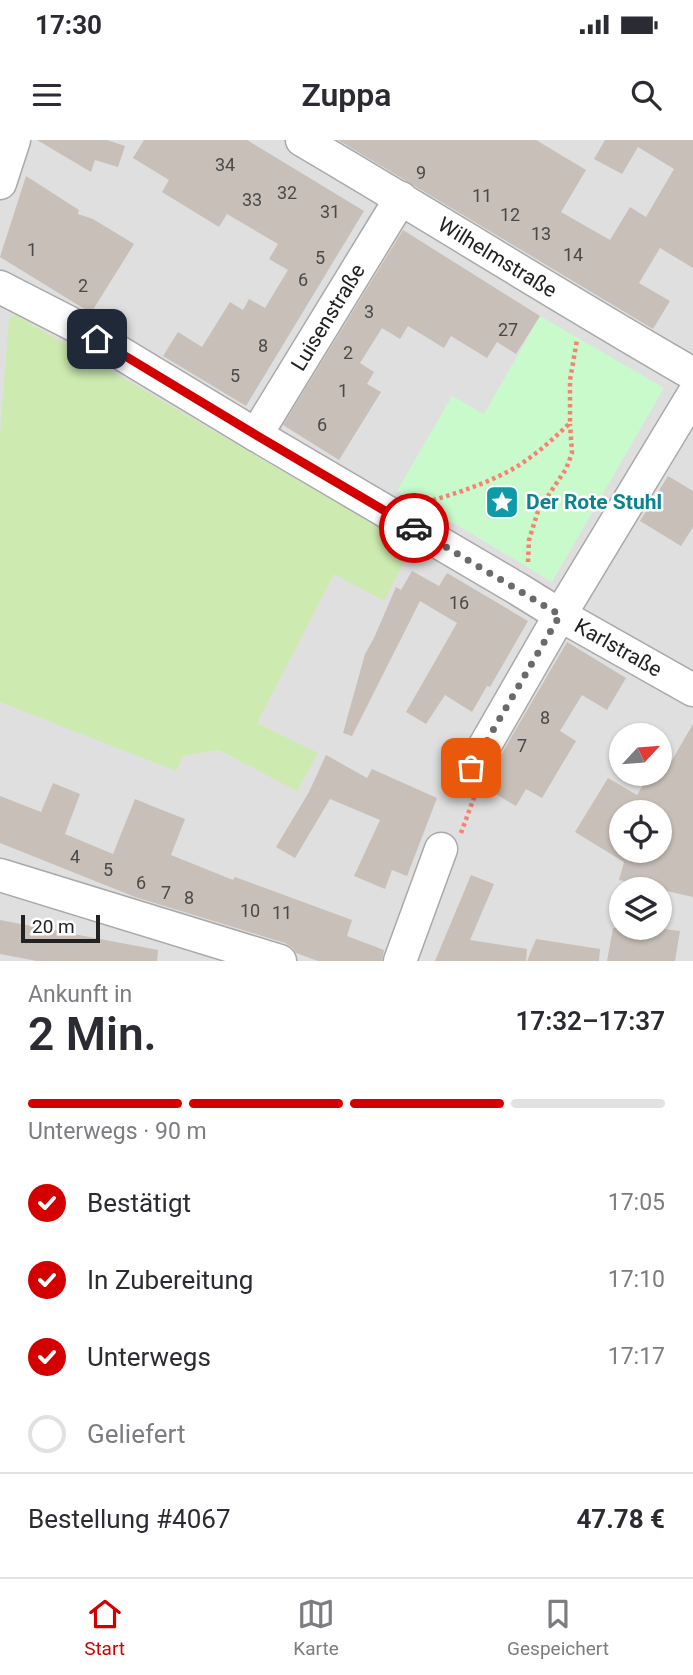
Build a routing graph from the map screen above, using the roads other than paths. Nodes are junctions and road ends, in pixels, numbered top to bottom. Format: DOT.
graph roads {
  1 [pos="14,140"];
  2 [pos="302,140"];
  3 [pos="0,183"];
  4 [pos="401,198"];
  5 [pos="0,287"];
  6 [pos="693,374"];
  7 [pos="693,395"];
  8 [pos="256,435"];
  9 [pos="560,615"];
  10 [pos="693,690"];
  11 [pos="471,768"];
  12 [pos="442,849"];
  13 [pos="1,879"];
  14 [pos="280,961"];
  15 [pos="400,961"];
  1 -- 3 [label="street"];
  2 -- 4 [label="street, Wilhelmstraße"];
  4 -- 6 [label="street, Wilhelmstraße"];
  4 -- 8 [label="street, Luisenstraße"];
  5 -- 8 [label="street, Karlstraße"];
  7 -- 9 [label="street"];
  8 -- 9 [label="street, Karlstraße"];
  9 -- 10 [label="street, Karlstraße"];
  9 -- 11 [label="street"];
  12 -- 15 [label="street"];
  13 -- 14 [label="street"];
}
